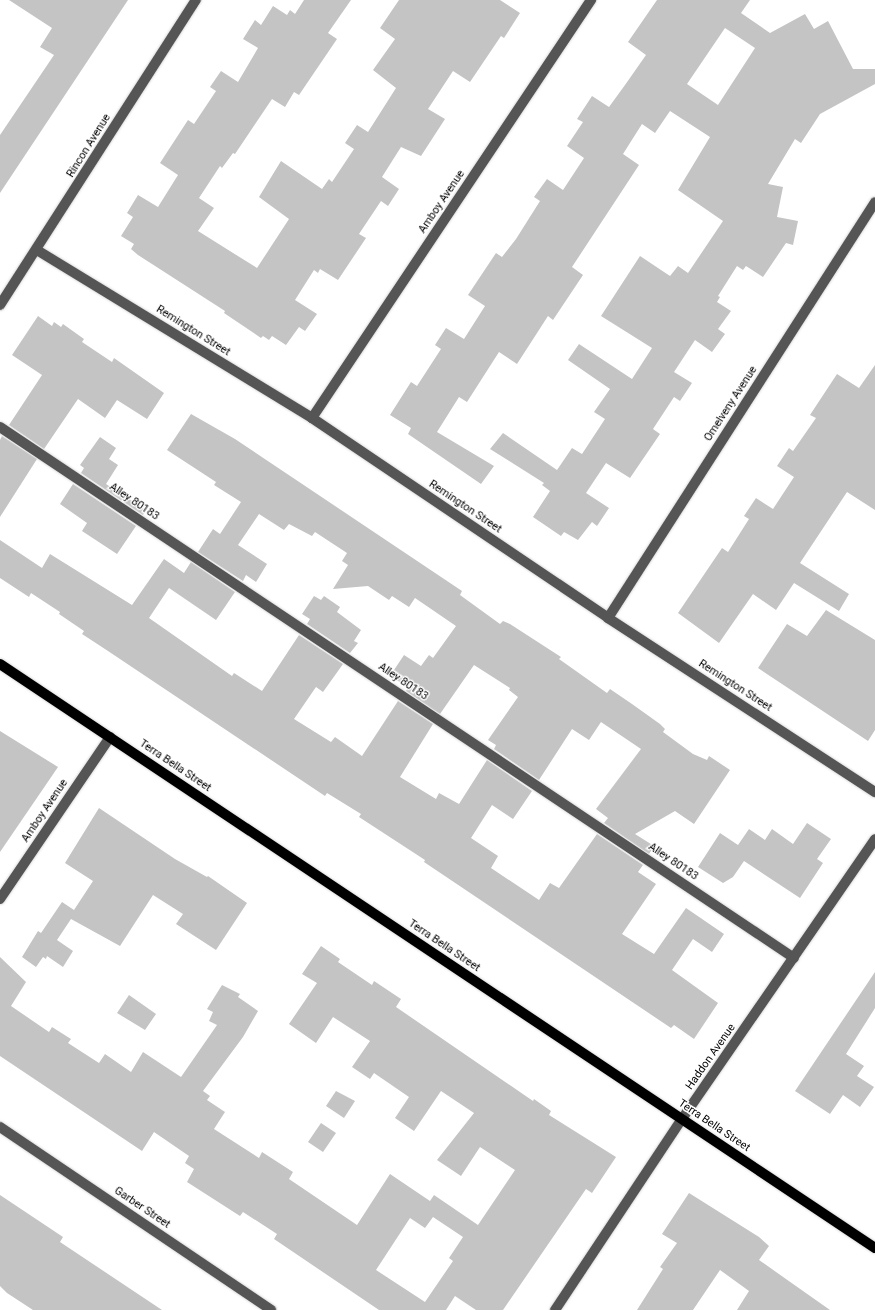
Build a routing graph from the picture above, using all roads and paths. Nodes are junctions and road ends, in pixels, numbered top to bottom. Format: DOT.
graph roads {
  1 [pos="196,0"];
  2 [pos="591,0"];
  3 [pos="875,202"];
  4 [pos="37,250"];
  5 [pos="0,304"];
  6 [pos="312,418"];
  7 [pos="0,427"];
  8 [pos="608,618"];
  9 [pos="0,664"];
  10 [pos="110,737"];
  11 [pos="875,792"];
  12 [pos="875,839"];
  13 [pos="0,899"];
  14 [pos="794,958"];
  15 [pos="682,1119"];
  16 [pos="0,1127"];
  17 [pos="875,1248"];
  18 [pos="271,1310"];
  19 [pos="555,1310"];
  1 -- 4 [label="street, Rincon Avenue"];
  2 -- 6 [label="street, Amboy Avenue"];
  3 -- 8 [label="street, Omelveny Avenue"];
  4 -- 5 [label="street, Rincon Avenue"];
  4 -- 6 [label="street, Remington Street"];
  6 -- 8 [label="street, Remington Street"];
  7 -- 14 [label="street, Alley 80183"];
  8 -- 11 [label="street, Remington Street"];
  9 -- 10 [label="main road, Terra Bella Street"];
  10 -- 13 [label="street, Amboy Avenue"];
  10 -- 15 [label="main road, Terra Bella Street"];
  12 -- 14 [label="street, Haddon Avenue"];
  14 -- 15 [label="street, Haddon Avenue"];
  15 -- 17 [label="main road, Terra Bella Street"];
  15 -- 19 [label="street, Haddon Avenue"];
  16 -- 18 [label="street, Garber Street"];
}
